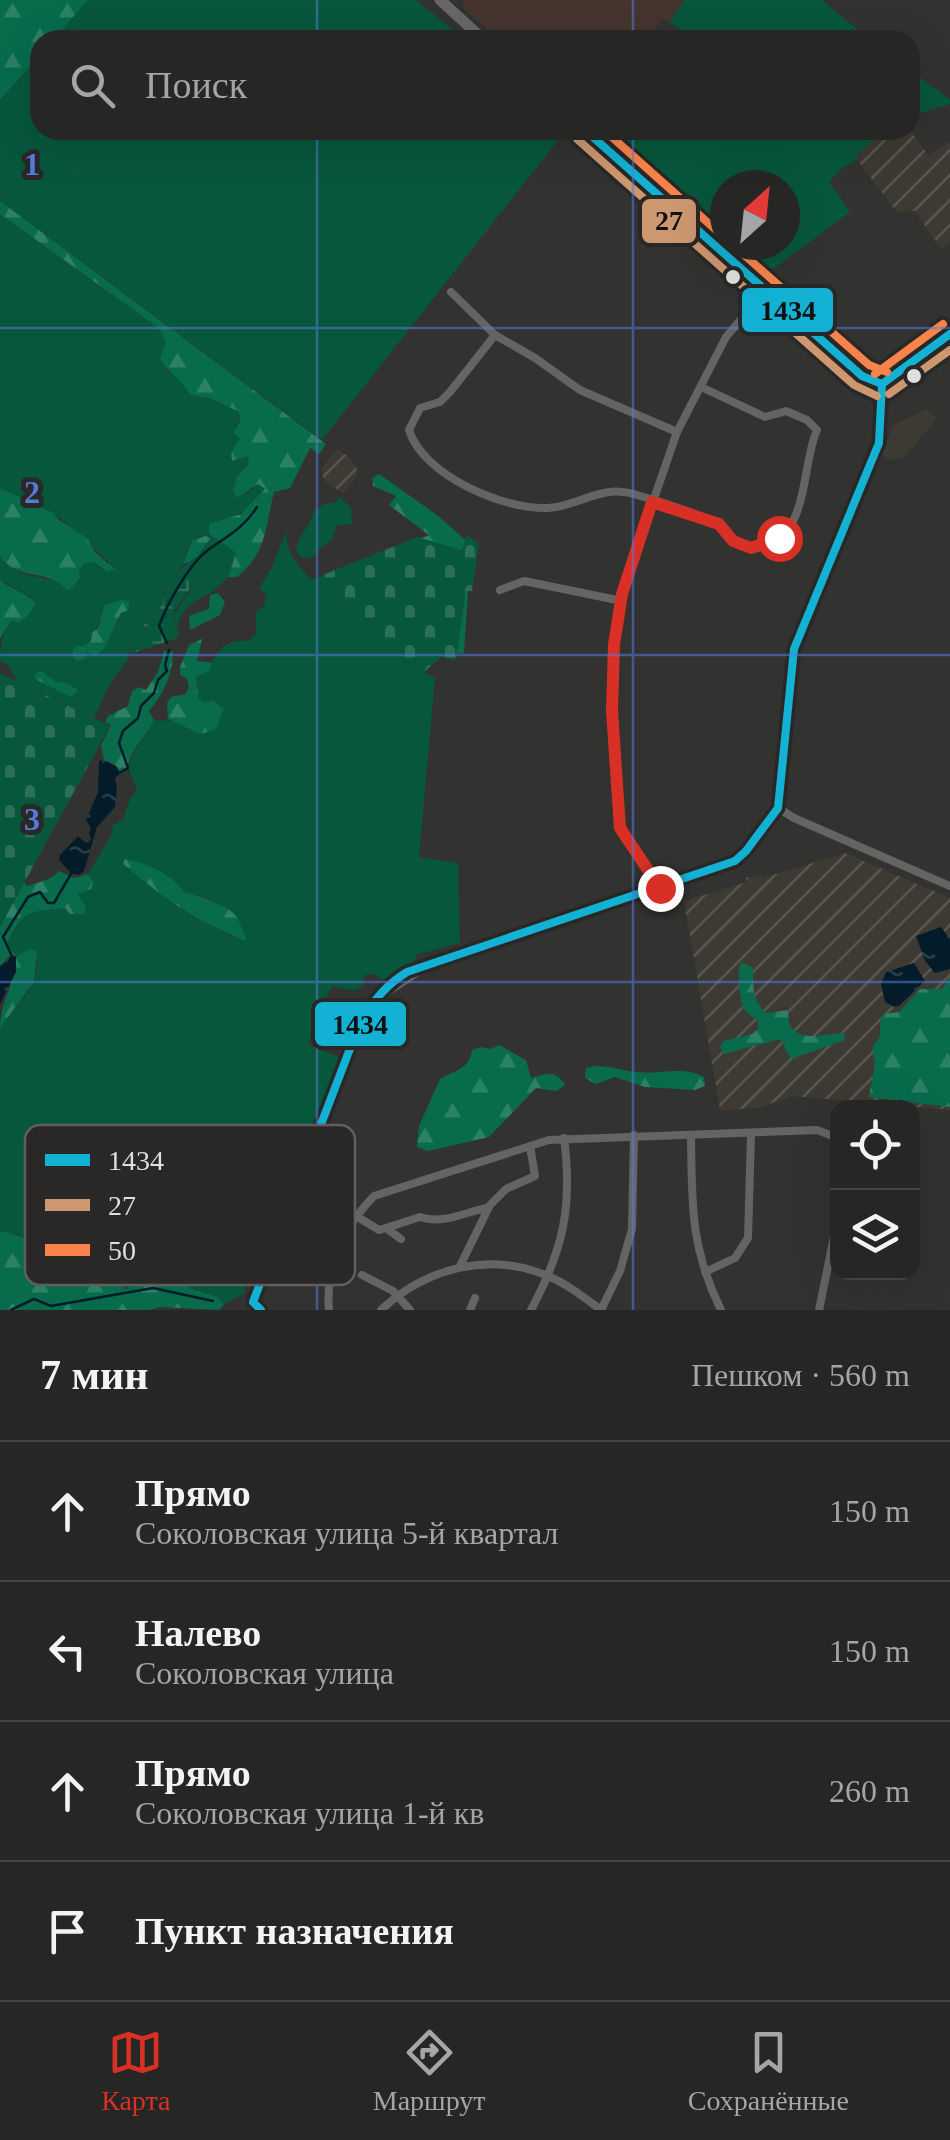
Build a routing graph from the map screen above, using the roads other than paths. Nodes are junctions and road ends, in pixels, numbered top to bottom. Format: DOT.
graph roads {
  1 [pos="440,0"];
  2 [pos="473,30"];
  3 [pos="597,140"];
  4 [pos="769,286"];
  5 [pos="451,292"];
  6 [pos="950,334"];
  7 [pos="495,335"];
  8 [pos="882,384"];
  9 [pos="701,387"];
  10 [pos="677,432"];
  11 [pos="652,502"];
  12 [pos="500,590"];
  13 [pos="622,601"];
  14 [pos="778,808"];
  15 [pos="950,886"];
  16 [pos="660,888"];
  17 [pos="321,1125"];
  18 [pos="752,1134"];
  19 [pos="634,1135"];
  20 [pos="691,1135"];
  21 [pos="830,1135"];
  22 [pos="564,1138"];
  23 [pos="530,1146"];
  24 [pos="488,1208"];
  25 [pos="461,1216"];
  26 [pos="361,1219"];
  27 [pos="355,1220"];
  28 [pos="480,1227"];
  29 [pos="386,1228"];
  30 [pos="402,1239"];
  31 [pos="830,1255"];
  32 [pos="460,1266"];
  33 [pos="705,1272"];
  34 [pos="362,1275"];
  35 [pos="548,1276"];
  36 [pos="261,1285"];
  37 [pos="328,1285"];
  38 [pos="398,1295"];
  39 [pos="475,1298"];
  40 [pos="264,1310"];
  41 [pos="330,1310"];
  42 [pos="381,1310"];
  43 [pos="410,1310"];
  44 [pos="470,1310"];
  45 [pos="531,1310"];
  46 [pos="721,1310"];
  47 [pos="818,1310"];
  1 -- 2 [label="street"];
  3 -- 4 [label="street"];
  4 -- 8 [label="street"];
  4 -- 9 [label="street"];
  5 -- 7 [label="street"];
  6 -- 8 [label="street"];
  7 -- 10 [label="street"];
  7 -- 11 [label="street"];
  8 -- 14 [label="street"];
  9 -- 10 [label="street"];
  9 -- 11 [label="street"];
  10 -- 11 [label="street"];
  11 -- 13 [label="street"];
  12 -- 13 [label="street"];
  13 -- 16 [label="street"];
  14 -- 15 [label="street"];
  14 -- 16 [label="street"];
  16 -- 17 [label="street"];
  18 -- 20 [label="street"];
  18 -- 21 [label="street"];
  18 -- 33 [label="street"];
  19 -- 20 [label="street"];
  19 -- 22 [label="street"];
  19 -- 35 [label="street"];
  20 -- 33 [label="street"];
  22 -- 23 [label="street"];
  22 -- 35 [label="street"];
  23 -- 24 [label="street"];
  23 -- 27 [label="street"];
  24 -- 25 [label="street"];
  24 -- 28 [label="street"];
  25 -- 28 [label="street"];
  25 -- 29 [label="street"];
  26 -- 29 [label="street"];
  28 -- 32 [label="street"];
  29 -- 30 [label="street"];
  31 -- 47 [label="street"];
  32 -- 35 [label="street"];
  32 -- 38 [label="street"];
  33 -- 46 [label="street"];
  34 -- 38 [label="street"];
  35 -- 45 [label="street"];
  36 -- 40 [label="street"];
  37 -- 41 [label="street"];
  38 -- 42 [label="street"];
  38 -- 43 [label="street"];
  39 -- 44 [label="street"];
}
